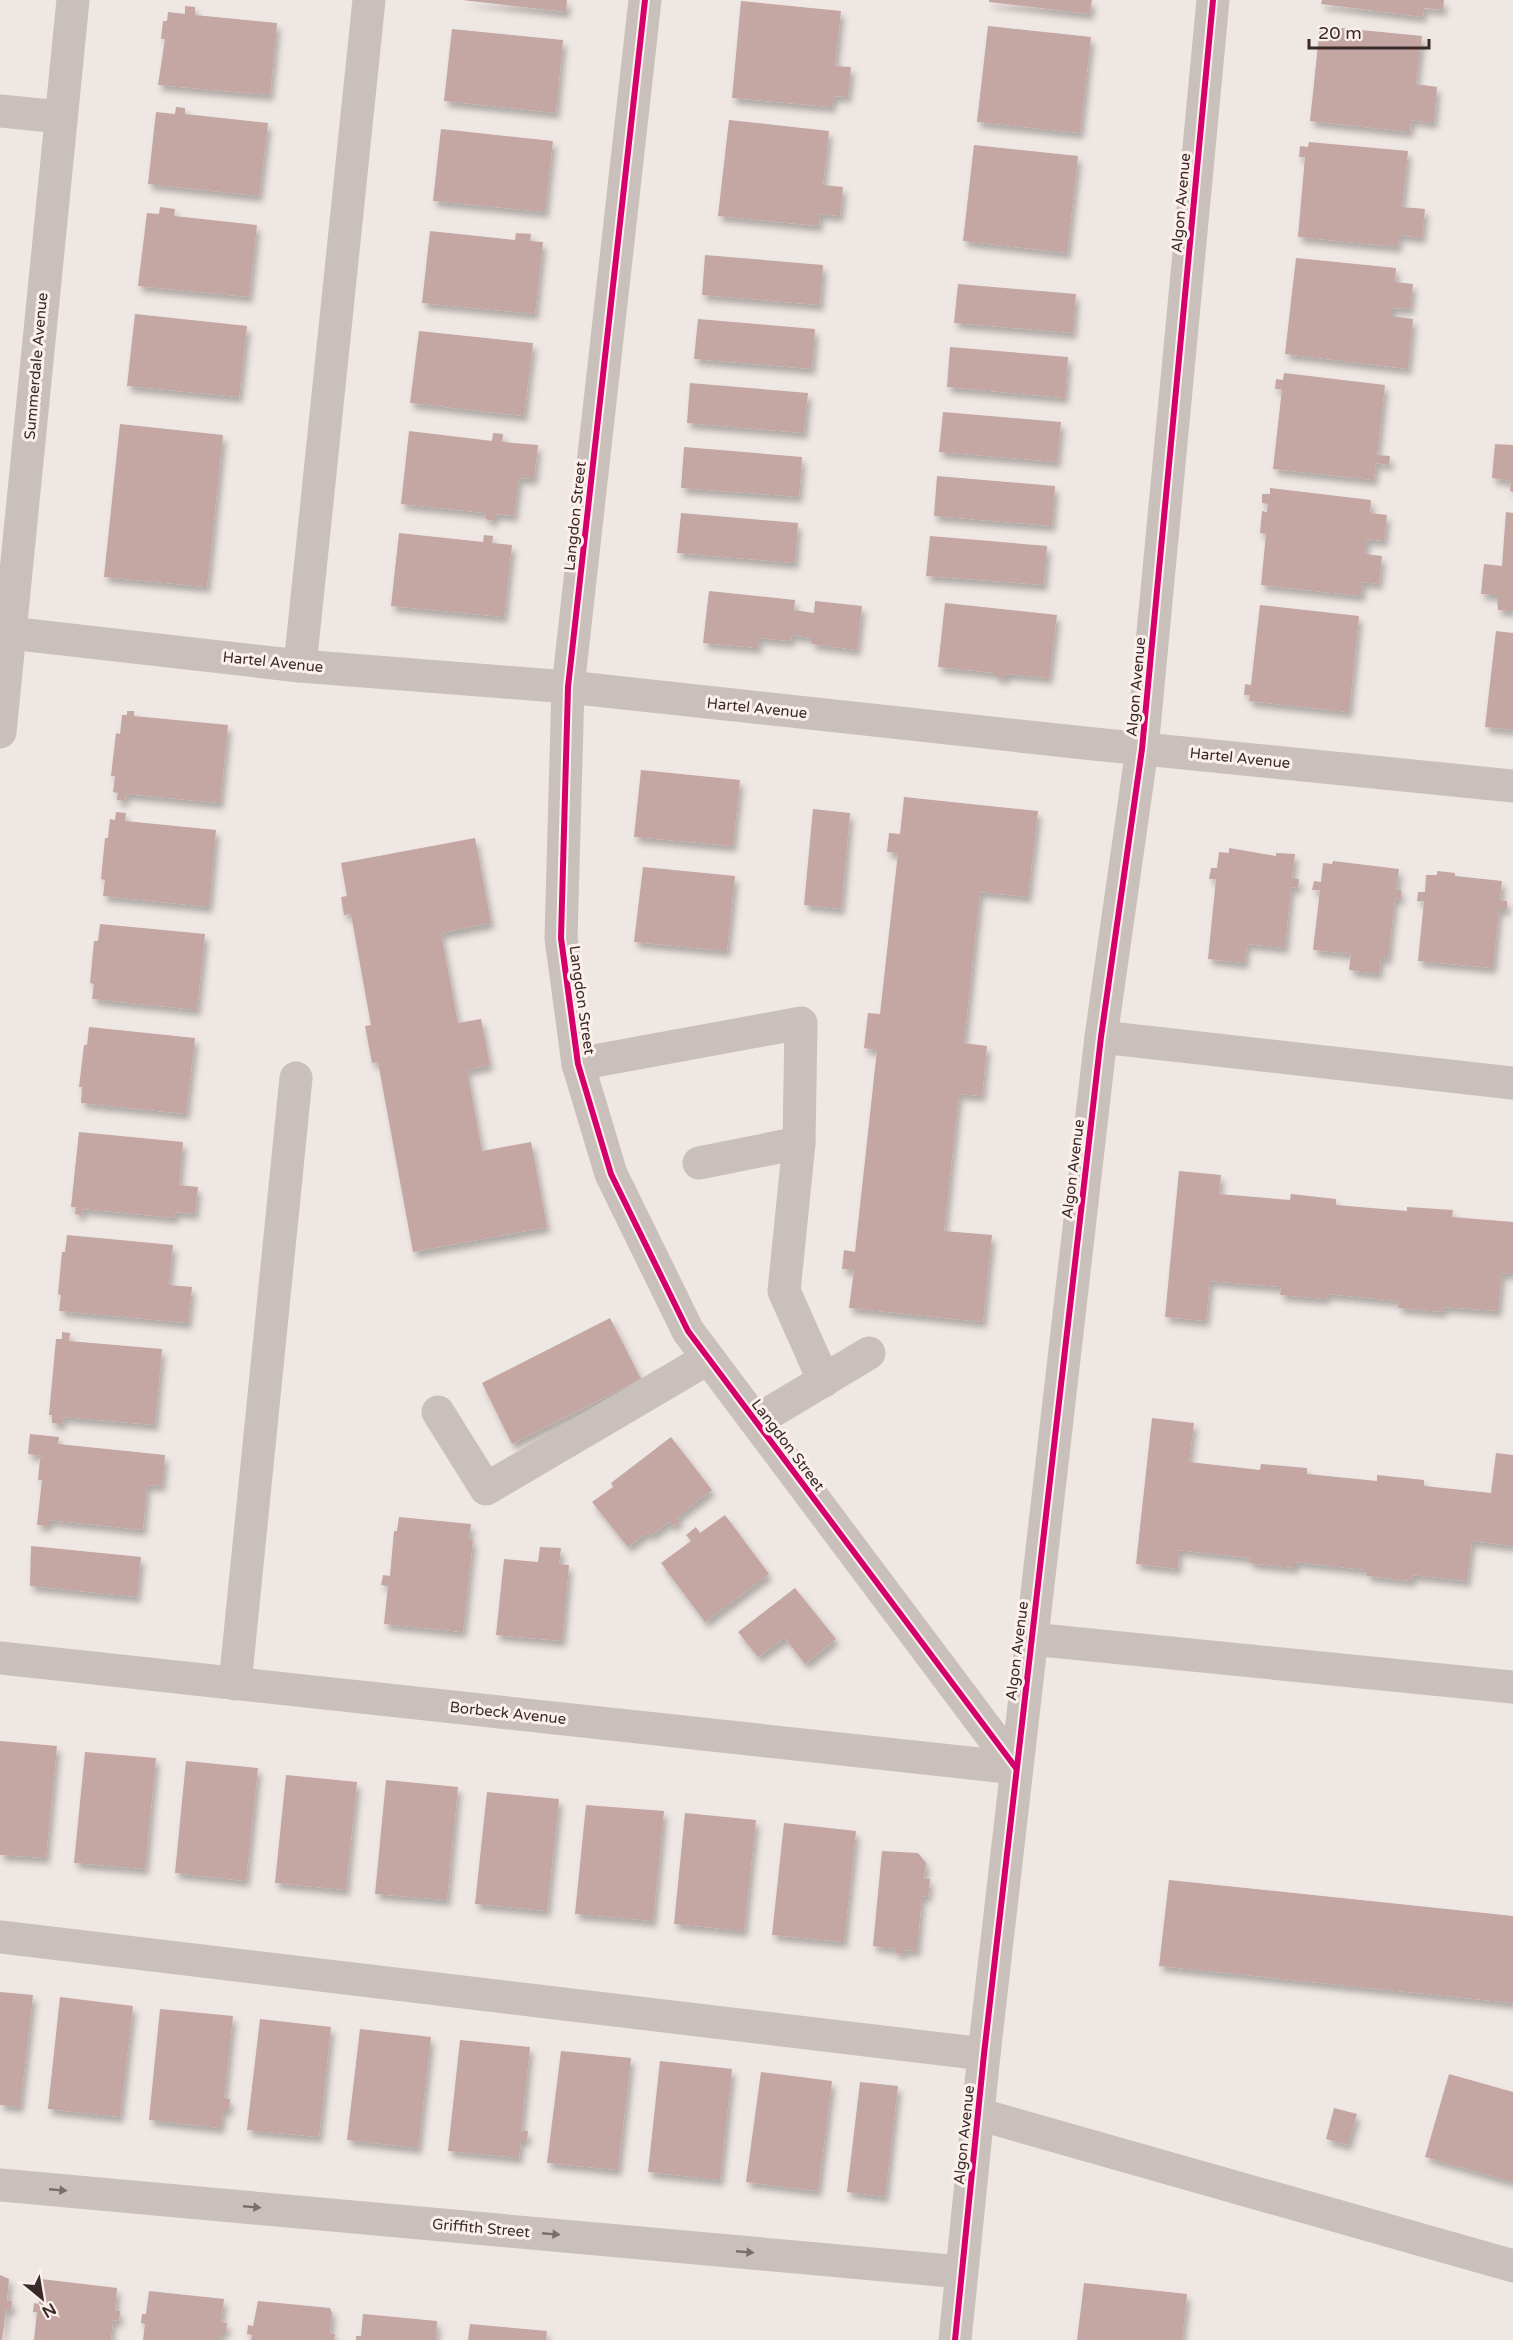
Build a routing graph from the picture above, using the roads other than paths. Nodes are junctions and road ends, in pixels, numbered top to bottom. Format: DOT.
graph roads {
  1 [pos="73,0"];
  2 [pos="369,0"];
  3 [pos="645,0"];
  4 [pos="1213,0"];
  5 [pos="0,111"];
  6 [pos="60,117"];
  7 [pos="6,632"];
  8 [pos="300,666"];
  9 [pos="568,687"];
  10 [pos="0,732"];
  11 [pos="1142,749"];
  12 [pos="1513,786"];
  13 [pos="1101,1037"];
  14 [pos="578,1064"];
  15 [pos="296,1078"];
  16 [pos="1513,1083"];
  17 [pos="799,1143"];
  18 [pos="699,1163"];
  19 [pos="869,1353"];
  20 [pos="707,1359"];
  21 [pos="824,1380"];
  22 [pos="438,1412"];
  23 [pos="756,1421"];
  24 [pos="1031,1639"];
  25 [pos="0,1658"];
  26 [pos="235,1683"];
  27 [pos="1513,1687"];
  28 [pos="1016,1768"];
  29 [pos="0,1937"];
  30 [pos="984,2054"];
  31 [pos="978,2114"];
  32 [pos="0,2185"];
  33 [pos="1513,2266"];
  34 [pos="962,2272"];
  35 [pos="956,2340"];
  1 -- 6 [label="street, Summerdale Avenue"];
  2 -- 8 [label="street"];
  3 -- 9 [label="street, Langdon Street"];
  4 -- 11 [label="street, Algon Avenue"];
  5 -- 6 [label="street"];
  6 -- 7 [label="street, Summerdale Avenue"];
  7 -- 8 [label="street, Hartel Avenue"];
  7 -- 10 [label="street, Summerdale Avenue"];
  8 -- 9 [label="street, Hartel Avenue"];
  9 -- 11 [label="street, Hartel Avenue"];
  9 -- 14 [label="street, Langdon Street"];
  11 -- 12 [label="street, Hartel Avenue"];
  11 -- 13 [label="street, Algon Avenue"];
  13 -- 16 [label="street"];
  13 -- 24 [label="street, Algon Avenue"];
  14 -- 17 [label="street"];
  14 -- 20 [label="street, Langdon Street"];
  15 -- 26 [label="street"];
  17 -- 18 [label="street"];
  17 -- 21 [label="street"];
  19 -- 21 [label="street"];
  20 -- 22 [label="street"];
  20 -- 23 [label="street, Langdon Street"];
  21 -- 23 [label="street"];
  23 -- 28 [label="street, Langdon Street"];
  24 -- 27 [label="street"];
  24 -- 28 [label="street, Algon Avenue"];
  25 -- 26 [label="street, Borbeck Avenue"];
  26 -- 28 [label="street, Borbeck Avenue"];
  28 -- 30 [label="street, Algon Avenue"];
  29 -- 30 [label="street"];
  30 -- 31 [label="street, Algon Avenue"];
  31 -- 33 [label="street"];
  31 -- 34 [label="street, Algon Avenue"];
  32 -- 34 [label="street, Griffith Street, one-way"];
  34 -- 35 [label="street, Algon Avenue"];
}
